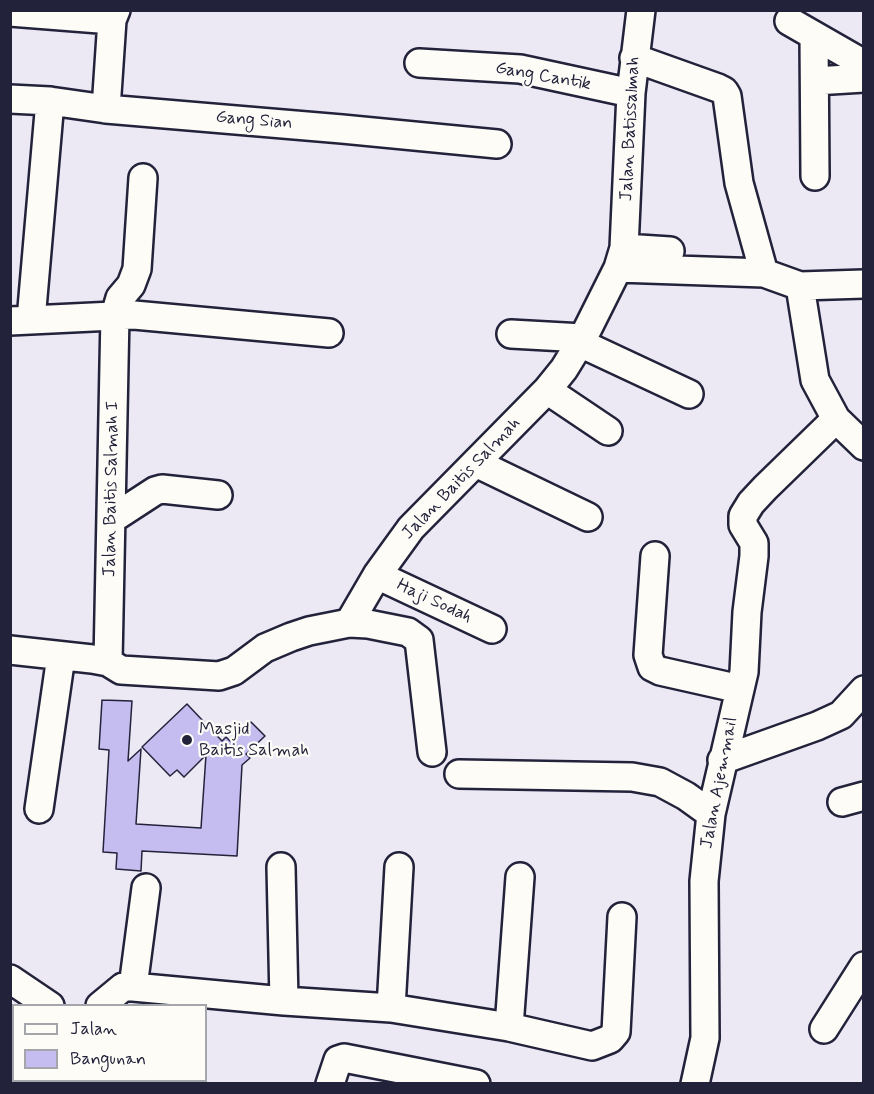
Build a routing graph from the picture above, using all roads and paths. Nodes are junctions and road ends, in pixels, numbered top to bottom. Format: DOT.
graph roads {
  1 [pos="641,10"];
  2 [pos="10,12"];
  3 [pos="114,15"];
  4 [pos="789,21"];
  5 [pos="814,36"];
  6 [pos="634,58"];
  7 [pos="419,63"];
  8 [pos="864,64"];
  9 [pos="864,78"];
  10 [pos="815,81"];
  11 [pos="631,93"];
  12 [pos="10,99"];
  13 [pos="50,101"];
  14 [pos="106,110"];
  15 [pos="497,144"];
  16 [pos="815,176"];
  17 [pos="143,178"];
  18 [pos="670,251"];
  19 [pos="621,258"];
  20 [pos="764,273"];
  21 [pos="864,284"];
  22 [pos="800,286"];
  23 [pos="115,315"];
  24 [pos="21,320"];
  25 [pos="329,333"];
  26 [pos="511,334"];
  27 [pos="582,341"];
  28 [pos="547,390"];
  29 [pos="689,394"];
  30 [pos="836,418"];
  31 [pos="608,431"];
  32 [pos="864,447"];
  33 [pos="476,463"];
  34 [pos="218,495"];
  35 [pos="588,518"];
  36 [pos="111,519"];
  37 [pos="655,556"];
  38 [pos="377,575"];
  39 [pos="349,623"];
  40 [pos="492,629"];
  41 [pos="10,650"];
  42 [pos="61,656"];
  43 [pos="108,663"];
  44 [pos="740,689"];
  45 [pos="864,690"];
  46 [pos="432,752"];
  47 [pos="722,760"];
  48 [pos="459,774"];
  49 [pos="39,809"];
  50 [pos="711,814"];
  51 [pos="281,867"];
  52 [pos="399,867"];
  53 [pos="520,877"];
  54 [pos="146,888"];
  55 [pos="622,916"];
  56 [pos="864,966"];
  57 [pos="10,979"];
  58 [pos="133,987"];
  59 [pos="284,1001"];
  60 [pos="48,1004"];
  61 [pos="101,1004"];
  62 [pos="391,1008"];
  63 [pos="509,1027"];
  64 [pos="824,1029"];
  65 [pos="330,1083"];
  66 [pos="476,1083"];
  67 [pos="695,1083"];
  1 -- 6 [label="street, Jalan Batissalmah"];
  2 -- 3 [label="street"];
  3 -- 14 [label="street"];
  4 -- 5 [label="street"];
  5 -- 8 [label="street"];
  5 -- 10 [label="street"];
  6 -- 11 [label="street, Jalan Batissalmah"];
  6 -- 20 [label="street"];
  7 -- 11 [label="street, Gang Cantik"];
  9 -- 10 [label="street"];
  10 -- 16 [label="street"];
  11 -- 19 [label="street, Jalan Batissalmah"];
  12 -- 13 [label="street, Gang Sian"];
  13 -- 14 [label="street, Gang Sian"];
  13 -- 24 [label="street"];
  14 -- 15 [label="street, Gang Sian"];
  17 -- 23 [label="street"];
  18 -- 19 [label="street"];
  19 -- 20 [label="street"];
  19 -- 27 [label="street, Jalan Baitis Salmah"];
  20 -- 22 [label="street"];
  21 -- 22 [label="street"];
  22 -- 30 [label="street"];
  23 -- 24 [label="street"];
  23 -- 25 [label="street"];
  23 -- 36 [label="street, Jalan Baitis Salmah I"];
  26 -- 27 [label="street"];
  27 -- 28 [label="street, Jalan Baitis Salmah"];
  27 -- 29 [label="street"];
  28 -- 31 [label="street"];
  28 -- 33 [label="street, Jalan Baitis Salmah"];
  30 -- 32 [label="street"];
  30 -- 44 [label="street, Jalan Ajemmail"];
  33 -- 35 [label="street"];
  33 -- 38 [label="street, Jalan Baitis Salmah"];
  34 -- 36 [label="street"];
  36 -- 43 [label="street, Jalan Baitis Salmah I"];
  37 -- 44 [label="street"];
  38 -- 39 [label="street, Jalan Baitis Salmah"];
  38 -- 40 [label="street, Haji Sodah"];
  39 -- 43 [label="street"];
  39 -- 46 [label="street"];
  41 -- 42 [label="street"];
  42 -- 43 [label="street"];
  42 -- 49 [label="street"];
  44 -- 47 [label="street, Jalan Ajemmail"];
  45 -- 47 [label="street"];
  47 -- 50 [label="street, Jalan Ajemmail"];
  48 -- 50 [label="street"];
  50 -- 67 [label="street, Jalan Ajemmail"];
  51 -- 59 [label="street"];
  52 -- 62 [label="street"];
  53 -- 63 [label="street"];
  54 -- 58 [label="street"];
  55 -- 63 [label="street"];
  56 -- 64 [label="street"];
  57 -- 60 [label="street"];
  58 -- 59 [label="street"];
  58 -- 61 [label="street"];
  59 -- 62 [label="street"];
  62 -- 63 [label="street"];
  65 -- 66 [label="street"];
}
